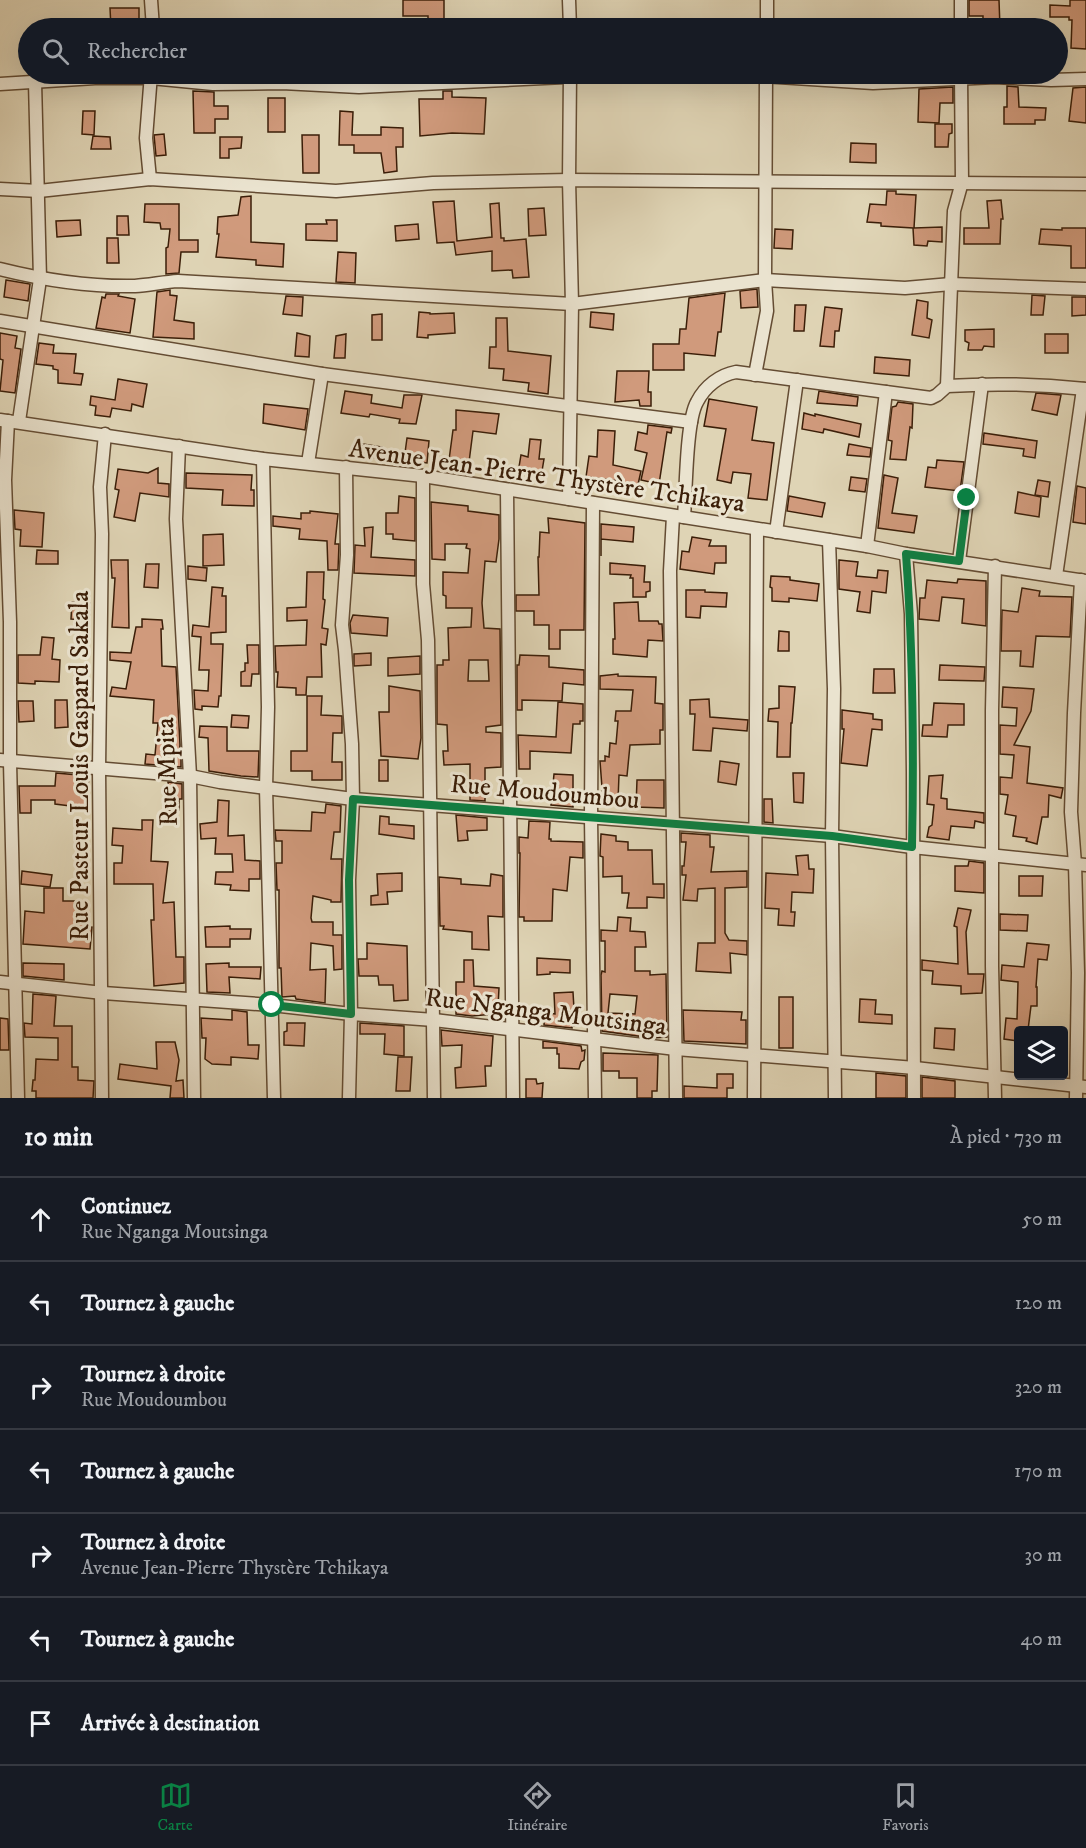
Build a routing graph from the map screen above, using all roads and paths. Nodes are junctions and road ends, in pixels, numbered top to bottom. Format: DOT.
graph roads {
  1 [pos="151,0"];
  2 [pos="569,0"];
  3 [pos="768,0"];
  4 [pos="961,0"];
  5 [pos="152,18"];
  6 [pos="570,18"];
  7 [pos="767,18"];
  8 [pos="961,18"];
  9 [pos="1086,79"];
  10 [pos="1068,80"];
  11 [pos="18,83"];
  12 [pos="0,84"];
  13 [pos="35,84"];
  14 [pos="150,84"];
  15 [pos="302,84"];
  16 [pos="413,84"];
  17 [pos="571,84"];
  18 [pos="766,84"];
  19 [pos="961,84"];
  20 [pos="150,179"];
  21 [pos="569,180"];
  22 [pos="766,180"];
  23 [pos="962,182"];
  24 [pos="1086,184"];
  25 [pos="0,189"];
  26 [pos="39,191"];
  27 [pos="0,269"];
  28 [pos="40,279"];
  29 [pos="765,280"];
  30 [pos="951,284"];
  31 [pos="1086,289"];
  32 [pos="572,304"];
  33 [pos="0,321"];
  34 [pos="32,326"];
  35 [pos="322,374"];
  36 [pos="755,375"];
  37 [pos="797,380"];
  38 [pos="982,384"];
  39 [pos="947,386"];
  40 [pos="1084,389"];
  41 [pos="886,392"];
  42 [pos="571,405"];
  43 [pos="9,421"];
  44 [pos="691,422"];
  45 [pos="105,434"];
  46 [pos="179,446"];
  47 [pos="262,459"];
  48 [pos="308,463"];
  49 [pos="346,467"];
  50 [pos="423,476"];
  51 [pos="507,491"];
  52 [pos="569,499"];
  53 [pos="593,503"];
  54 [pos="679,517"];
  55 [pos="758,529"];
  56 [pos="776,532"];
  57 [pos="829,540"];
  58 [pos="867,546"];
  59 [pos="906,554"];
  60 [pos="959,561"];
  61 [pos="995,566"];
  62 [pos="1056,576"];
  63 [pos="1084,580"];
  64 [pos="5,761"];
  65 [pos="99,769"];
  66 [pos="190,776"];
  67 [pos="266,788"];
  68 [pos="353,799"];
  69 [pos="429,804"];
  70 [pos="510,810"];
  71 [pos="591,818"];
  72 [pos="672,823"];
  73 [pos="756,830"];
  74 [pos="832,836"];
  75 [pos="912,847"];
  76 [pos="993,854"];
  77 [pos="1080,864"];
  78 [pos="0,982"];
  79 [pos="16,983"];
  80 [pos="103,993"];
  81 [pos="192,1001"];
  82 [pos="272,1005"];
  83 [pos="351,1014"];
  84 [pos="434,1020"];
  85 [pos="511,1028"];
  86 [pos="593,1038"];
  87 [pos="676,1049"];
  88 [pos="754,1054"];
  89 [pos="834,1063"];
  90 [pos="915,1068"];
  91 [pos="995,1076"];
  92 [pos="1079,1090"];
  93 [pos="18,1098"];
  94 [pos="102,1098"];
  95 [pos="194,1098"];
  96 [pos="274,1098"];
  97 [pos="349,1098"];
  98 [pos="434,1098"];
  99 [pos="513,1098"];
  100 [pos="595,1098"];
  101 [pos="676,1098"];
  102 [pos="754,1098"];
  103 [pos="835,1098"];
  104 [pos="914,1098"];
  105 [pos="995,1098"];
  1 -- 5 [label="street"];
  2 -- 6 [label="street"];
  3 -- 7 [label="street"];
  4 -- 8 [label="street"];
  9 -- 10 [label="street"];
  11 -- 12 [label="street"];
  13 -- 26 [label="street"];
  14 -- 20 [label="street"];
  15 -- 16 [label="street"];
  17 -- 21 [label="street"];
  18 -- 22 [label="street"];
  19 -- 23 [label="street"];
  20 -- 21 [label="street"];
  20 -- 26 [label="street"];
  21 -- 22 [label="street"];
  21 -- 32 [label="street"];
  22 -- 23 [label="street"];
  22 -- 29 [label="street"];
  23 -- 24 [label="street"];
  23 -- 30 [label="street"];
  25 -- 26 [label="street"];
  26 -- 28 [label="street"];
  27 -- 28 [label="street"];
  28 -- 32 [label="street"];
  28 -- 34 [label="street"];
  29 -- 30 [label="street"];
  29 -- 32 [label="street"];
  29 -- 36 [label="street"];
  30 -- 31 [label="street"];
  30 -- 39 [label="street"];
  32 -- 42 [label="street"];
  33 -- 34 [label="street"];
  34 -- 35 [label="street"];
  34 -- 43 [label="street"];
  35 -- 42 [label="street"];
  35 -- 48 [label="street"];
  36 -- 37 [label="street"];
  36 -- 44 [label="street"];
  37 -- 41 [label="street"];
  37 -- 56 [label="street"];
  38 -- 39 [label="street"];
  38 -- 40 [label="street"];
  38 -- 60 [label="street"];
  39 -- 41 [label="street"];
  40 -- 62 [label="street"];
  41 -- 58 [label="street"];
  42 -- 44 [label="street"];
  42 -- 52 [label="street"];
  43 -- 45 [label="street, Avenue Jean-Pierre Thystère Tchikaya"];
  43 -- 64 [label="street"];
  44 -- 54 [label="street"];
  45 -- 46 [label="street, Avenue Jean-Pierre Thystère Tchikaya"];
  45 -- 65 [label="street, Rue Pasteur Louis Gaspard Sakala"];
  46 -- 47 [label="street, Avenue Jean-Pierre Thystère Tchikaya"];
  46 -- 66 [label="street, Rue Mpita"];
  47 -- 48 [label="street, Avenue Jean-Pierre Thystère Tchikaya"];
  47 -- 67 [label="street"];
  48 -- 49 [label="street, Avenue Jean-Pierre Thystère Tchikaya"];
  49 -- 50 [label="street, Avenue Jean-Pierre Thystère Tchikaya"];
  49 -- 68 [label="street"];
  50 -- 51 [label="street, Avenue Jean-Pierre Thystère Tchikaya"];
  50 -- 69 [label="street"];
  51 -- 52 [label="street, Avenue Jean-Pierre Thystère Tchikaya"];
  51 -- 70 [label="street"];
  52 -- 53 [label="street, Avenue Jean-Pierre Thystère Tchikaya"];
  53 -- 54 [label="street, Avenue Jean-Pierre Thystère Tchikaya"];
  53 -- 71 [label="street"];
  54 -- 55 [label="street, Avenue Jean-Pierre Thystère Tchikaya"];
  54 -- 72 [label="street"];
  55 -- 56 [label="street, Avenue Jean-Pierre Thystère Tchikaya"];
  55 -- 73 [label="street"];
  56 -- 57 [label="street, Avenue Jean-Pierre Thystère Tchikaya"];
  57 -- 58 [label="street, Avenue Jean-Pierre Thystère Tchikaya"];
  57 -- 74 [label="street"];
  58 -- 59 [label="street, Avenue Jean-Pierre Thystère Tchikaya"];
  59 -- 60 [label="street, Avenue Jean-Pierre Thystère Tchikaya"];
  59 -- 75 [label="street"];
  60 -- 61 [label="street, Avenue Jean-Pierre Thystère Tchikaya"];
  61 -- 62 [label="street, Avenue Jean-Pierre Thystère Tchikaya"];
  61 -- 76 [label="street"];
  62 -- 63 [label="street, Avenue Jean-Pierre Thystère Tchikaya"];
  63 -- 77 [label="street"];
  64 -- 65 [label="street, Rue Moudoumbou"];
  64 -- 79 [label="street"];
  65 -- 66 [label="street, Rue Moudoumbou"];
  65 -- 80 [label="street, Rue Pasteur Louis Gaspard Sakala"];
  66 -- 67 [label="street, Rue Moudoumbou"];
  66 -- 81 [label="street, Rue Mpita"];
  67 -- 68 [label="street, Rue Moudoumbou"];
  67 -- 82 [label="street"];
  68 -- 69 [label="street, Rue Moudoumbou"];
  68 -- 83 [label="street"];
  69 -- 70 [label="street, Rue Moudoumbou"];
  69 -- 84 [label="street"];
  70 -- 71 [label="street, Rue Moudoumbou"];
  70 -- 85 [label="street"];
  71 -- 72 [label="street, Rue Moudoumbou"];
  71 -- 86 [label="street"];
  72 -- 73 [label="street, Rue Moudoumbou"];
  72 -- 87 [label="street"];
  73 -- 74 [label="street, Rue Moudoumbou"];
  73 -- 88 [label="street"];
  74 -- 75 [label="street, Rue Moudoumbou"];
  74 -- 89 [label="street"];
  75 -- 76 [label="street, Rue Moudoumbou"];
  75 -- 90 [label="street"];
  76 -- 77 [label="street, Rue Moudoumbou"];
  76 -- 91 [label="street"];
  77 -- 92 [label="street"];
  78 -- 79 [label="street, Rue Nganga Moutsinga"];
  79 -- 80 [label="street, Rue Nganga Moutsinga"];
  79 -- 93 [label="street"];
  80 -- 81 [label="street, Rue Nganga Moutsinga"];
  80 -- 94 [label="street, Rue Pasteur Louis Gaspard Sakala"];
  81 -- 82 [label="street, Rue Nganga Moutsinga"];
  81 -- 95 [label="street, Rue Mpita"];
  82 -- 83 [label="street, Rue Nganga Moutsinga"];
  82 -- 96 [label="street"];
  83 -- 84 [label="street, Rue Nganga Moutsinga"];
  83 -- 97 [label="street"];
  84 -- 85 [label="street, Rue Nganga Moutsinga"];
  84 -- 98 [label="street"];
  85 -- 86 [label="street, Rue Nganga Moutsinga"];
  85 -- 99 [label="street"];
  86 -- 87 [label="street, Rue Nganga Moutsinga"];
  86 -- 100 [label="street"];
  87 -- 88 [label="street, Rue Nganga Moutsinga"];
  87 -- 101 [label="street"];
  88 -- 89 [label="street, Rue Nganga Moutsinga"];
  88 -- 102 [label="street"];
  89 -- 90 [label="street, Rue Nganga Moutsinga"];
  89 -- 103 [label="street"];
  90 -- 91 [label="street, Rue Nganga Moutsinga"];
  90 -- 104 [label="street"];
  91 -- 92 [label="street, Rue Nganga Moutsinga"];
  91 -- 105 [label="street"];
}
